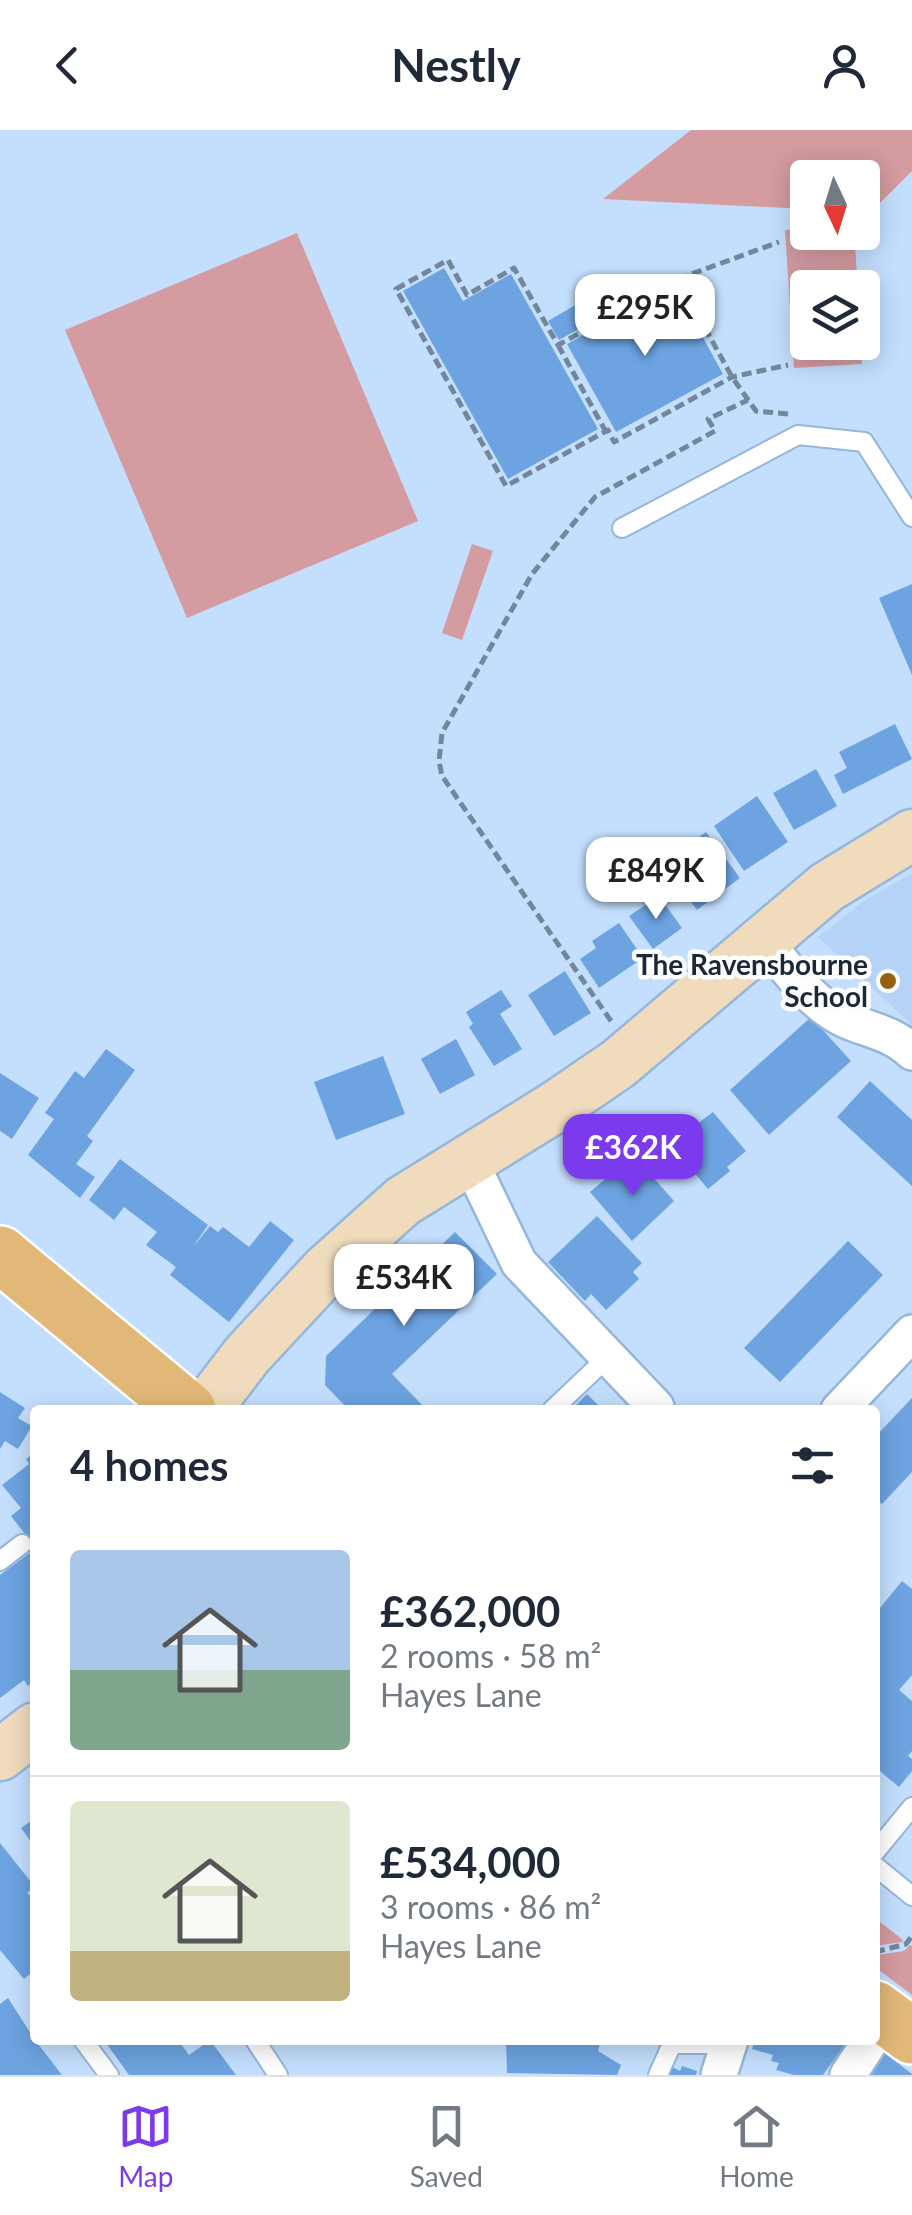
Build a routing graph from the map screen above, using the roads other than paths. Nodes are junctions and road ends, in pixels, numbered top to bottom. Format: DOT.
graph roads {
  1 [pos="912,517"];
  2 [pos="622,528"];
  3 [pos="912,835"];
  4 [pos="764,940"];
  5 [pos="912,1052"];
  6 [pos="469,1159"];
  7 [pos="0,1254"];
  8 [pos="912,1333"];
  9 [pos="608,1356"];
  10 [pos="182,1405"];
  11 [pos="209,1405"];
  12 [pos="557,1405"];
  13 [pos="653,1405"];
  14 [pos="844,1405"];
  15 [pos="22,1544"];
  16 [pos="0,1560"];
  17 [pos="30,1732"];
  18 [pos="0,1755"];
  19 [pos="912,1807"];
  20 [pos="880,1846"];
  21 [pos="880,1870"];
  22 [pos="912,1896"];
  23 [pos="87,2045"];
  24 [pos="258,2045"];
  25 [pos="672,2045"];
  26 [pos="678,2045"];
  27 [pos="870,2045"];
  28 [pos="726,2053"];
  29 [pos="109,2075"];
  30 [pos="278,2075"];
  31 [pos="658,2075"];
  32 [pos="848,2075"];
  1 -- 2 [label="lane"];
  3 -- 4 [label="main road"];
  4 -- 5 [label="street"];
  4 -- 6 [label="main road"];
  6 -- 9 [label="street"];
  6 -- 11 [label="main road"];
  7 -- 10 [label="main road"];
  8 -- 14 [label="street"];
  9 -- 12 [label="lane"];
  9 -- 13 [label="street"];
  15 -- 16 [label="lane"];
  17 -- 18 [label="main road"];
  19 -- 20 [label="lane"];
  21 -- 22 [label="lane"];
  23 -- 29 [label="lane"];
  24 -- 30 [label="lane"];
  25 -- 31 [label="lane"];
  26 -- 28 [label="lane"];
  27 -- 32 [label="street"];
}
